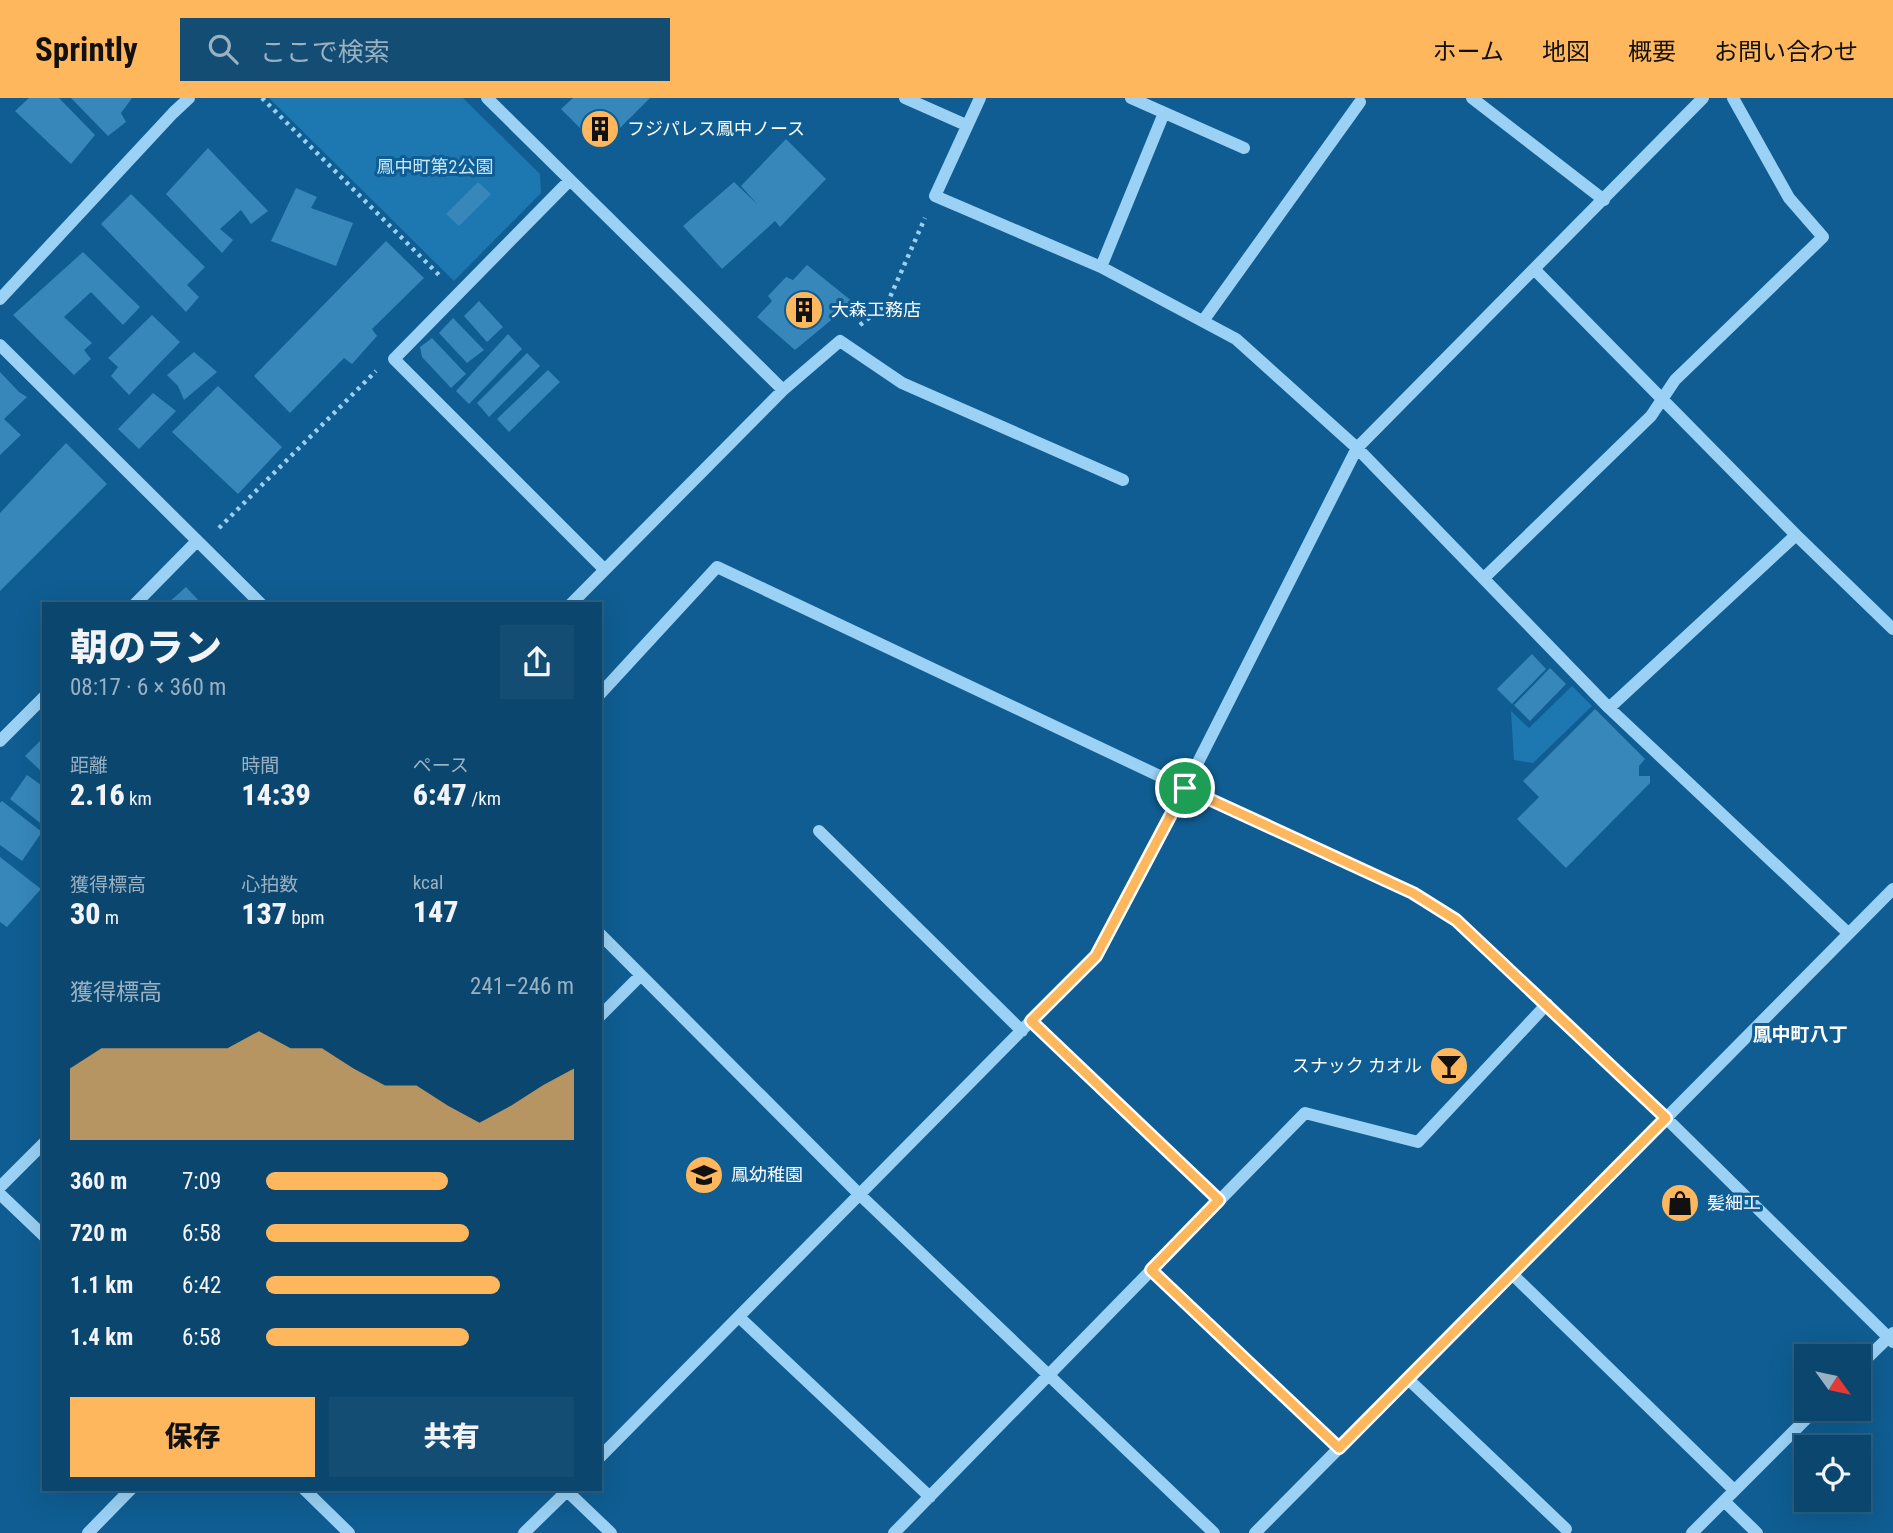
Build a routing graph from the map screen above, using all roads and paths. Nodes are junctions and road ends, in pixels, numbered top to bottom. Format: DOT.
graph roads {
  1 [pos="189,98"];
  2 [pos="261,98"];
  3 [pos="487,98"];
  4 [pos="905,98"];
  5 [pos="980,98"];
  6 [pos="1131,98"];
  7 [pos="1472,98"];
  8 [pos="1703,98"];
  9 [pos="1733,98"];
  10 [pos="1360,102"];
  11 [pos="1164,113"];
  12 [pos="967,125"];
  13 [pos="1244,148"];
  14 [pos="570,180"];
  15 [pos="935,196"];
  16 [pos="1604,200"];
  17 [pos="1101,267"];
  18 [pos="1535,270"];
  19 [pos="458,295"];
  20 [pos="0,299"];
  21 [pos="1203,321"];
  22 [pos="840,341"];
  23 [pos="0,345"];
  24 [pos="394,359"];
  25 [pos="783,390"];
  26 [pos="1663,398"];
  27 [pos="1357,448"];
  28 [pos="1123,480"];
  29 [pos="1796,535"];
  30 [pos="197,541"];
  31 [pos="604,569"];
  32 [pos="1484,579"];
  33 [pos="137,602"];
  34 [pos="259,602"];
  35 [pos="573,602"];
  36 [pos="1893,629"];
  37 [pos="602,692"];
  38 [pos="42,698"];
  39 [pos="1609,708"];
  40 [pos="0,741"];
  41 [pos="1185,788"];
  42 [pos="819,831"];
  43 [pos="1893,889"];
  44 [pos="1848,933"];
  45 [pos="602,936"];
  46 [pos="641,975"];
  47 [pos="1547,1004"];
  48 [pos="602,1014"];
  49 [pos="1027,1026"];
  50 [pos="1666,1118"];
  51 [pos="42,1145"];
  52 [pos="0,1187"];
  53 [pos="0,1194"];
  54 [pos="859,1194"];
  55 [pos="1219,1200"];
  56 [pos="42,1234"];
  57 [pos="1151,1270"];
  58 [pos="1511,1274"];
  59 [pos="739,1317"];
  60 [pos="1891,1337"];
  61 [pos="1871,1355"];
  62 [pos="1047,1376"];
  63 [pos="1408,1379"];
  64 [pos="1804,1421"];
  65 [pos="1339,1448"];
  66 [pos="602,1455"];
  67 [pos="1734,1490"];
  68 [pos="129,1491"];
  69 [pos="306,1491"];
  70 [pos="567,1491"];
  71 [pos="569,1491"];
  72 [pos="930,1497"];
  73 [pos="1724,1501"];
  74 [pos="1566,1529"];
  75 [pos="88,1533"];
  76 [pos="349,1533"];
  77 [pos="524,1533"];
  78 [pos="611,1533"];
  79 [pos="894,1533"];
  80 [pos="1214,1533"];
  81 [pos="1255,1533"];
  82 [pos="1692,1533"];
  83 [pos="1757,1533"];
  1 -- 20 [label="street"];
  2 -- 19 [label="path"];
  3 -- 14 [label="street"];
  4 -- 12 [label="street"];
  5 -- 12 [label="street"];
  6 -- 11 [label="street"];
  7 -- 16 [label="street"];
  8 -- 16 [label="street"];
  9 -- 26 [label="street"];
  10 -- 21 [label="street"];
  11 -- 13 [label="street"];
  11 -- 17 [label="street"];
  12 -- 15 [label="street"];
  14 -- 19 [label="street"];
  14 -- 25 [label="street"];
  15 -- 17 [label="street"];
  15 -- 22 [label="path"];
  16 -- 18 [label="street"];
  17 -- 21 [label="street"];
  18 -- 26 [label="street"];
  18 -- 27 [label="street"];
  19 -- 24 [label="street"];
  21 -- 27 [label="street"];
  22 -- 25 [label="street"];
  22 -- 28 [label="street"];
  23 -- 30 [label="street"];
  24 -- 30 [label="path"];
  24 -- 31 [label="street"];
  25 -- 31 [label="street"];
  26 -- 29 [label="street"];
  26 -- 32 [label="street"];
  27 -- 32 [label="street"];
  27 -- 41 [label="street"];
  29 -- 36 [label="street"];
  29 -- 39 [label="street"];
  30 -- 33 [label="street"];
  30 -- 34 [label="street"];
  31 -- 35 [label="street"];
  32 -- 39 [label="street"];
  37 -- 41 [label="street"];
  38 -- 40 [label="street"];
  39 -- 44 [label="street"];
  41 -- 47 [label="street"];
  41 -- 49 [label="street"];
  42 -- 49 [label="street"];
  43 -- 44 [label="street"];
  44 -- 50 [label="street"];
  45 -- 46 [label="street"];
  46 -- 48 [label="street"];
  46 -- 54 [label="street"];
  47 -- 50 [label="street"];
  47 -- 55 [label="street"];
  49 -- 54 [label="street"];
  49 -- 55 [label="street"];
  50 -- 58 [label="street"];
  50 -- 60 [label="street"];
  51 -- 52 [label="street"];
  53 -- 56 [label="street"];
  54 -- 59 [label="street"];
  54 -- 62 [label="street"];
  55 -- 57 [label="street"];
  57 -- 62 [label="street"];
  57 -- 65 [label="street"];
  58 -- 63 [label="street"];
  58 -- 67 [label="street"];
  59 -- 66 [label="street"];
  59 -- 72 [label="street"];
  60 -- 61 [label="street"];
  62 -- 72 [label="street"];
  62 -- 80 [label="street"];
  63 -- 65 [label="street"];
  63 -- 74 [label="street"];
  64 -- 67 [label="street"];
  65 -- 81 [label="street"];
  67 -- 73 [label="street"];
  68 -- 75 [label="street"];
  69 -- 76 [label="street"];
  70 -- 77 [label="street"];
  71 -- 78 [label="street"];
  72 -- 79 [label="street"];
  73 -- 82 [label="street"];
  73 -- 83 [label="street"];
}
